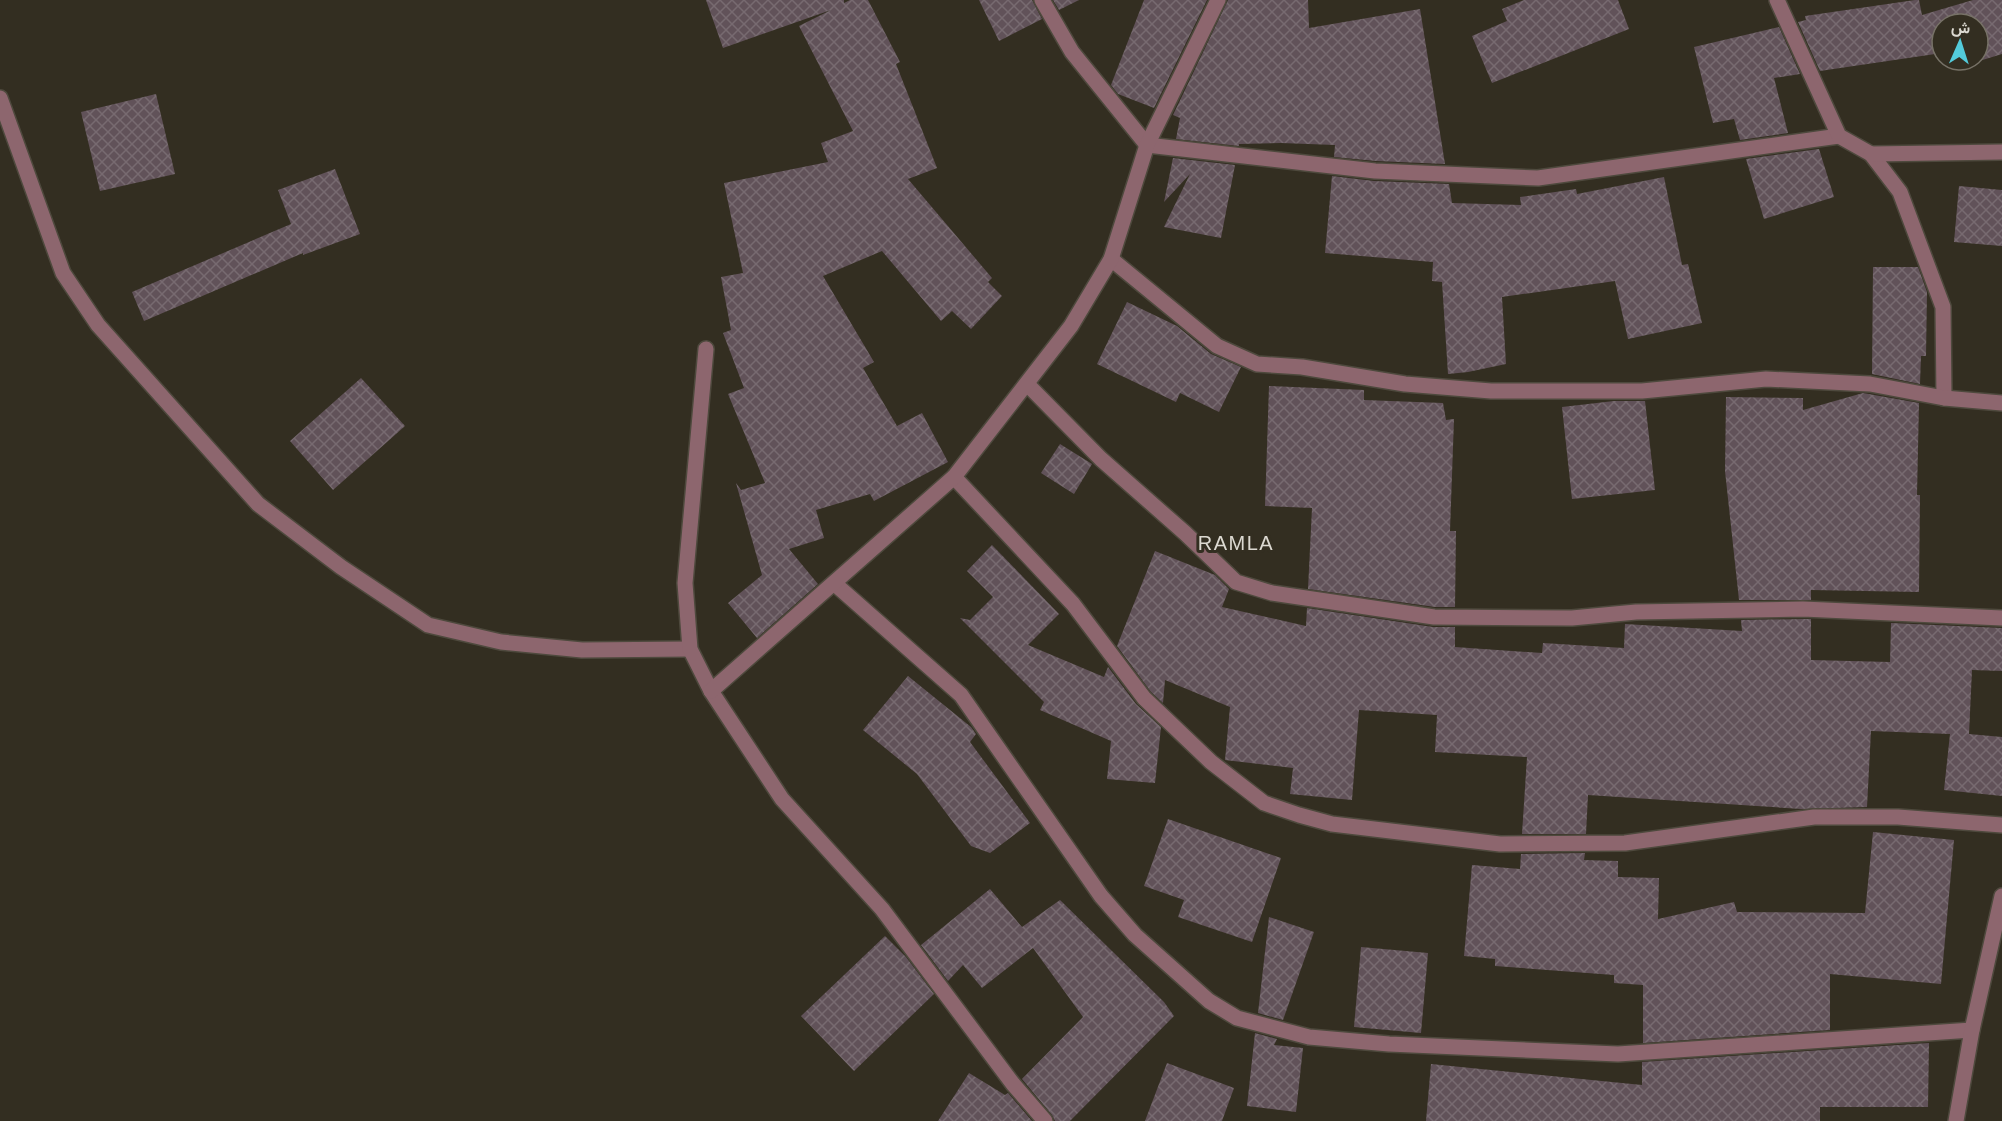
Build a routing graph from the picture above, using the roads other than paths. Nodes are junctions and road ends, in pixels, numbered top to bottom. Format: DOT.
graph roads {
  1 [pos="1042,0"];
  2 [pos="1218,0"];
  3 [pos="1777,0"];
  4 [pos="0,98"];
  5 [pos="1839,136"];
  6 [pos="1148,145"];
  7 [pos="2002,152"];
  8 [pos="1871,154"];
  9 [pos="1111,259"];
  10 [pos="706,350"];
  11 [pos="1027,384"];
  12 [pos="1944,398"];
  13 [pos="2002,403"];
  14 [pos="954,477"];
  15 [pos="835,584"];
  16 [pos="2002,618"];
  17 [pos="690,649"];
  18 [pos="711,691"];
  19 [pos="2002,825"];
  20 [pos="2002,896"];
  21 [pos="1972,1030"];
  22 [pos="1045,1121"];
  23 [pos="1956,1121"];
  1 -- 6 [label="street"];
  2 -- 6 [label="street"];
  3 -- 5 [label="street"];
  4 -- 17 [label="street"];
  5 -- 6 [label="street"];
  5 -- 8 [label="street"];
  6 -- 9 [label="street"];
  7 -- 8 [label="street"];
  8 -- 12 [label="street"];
  9 -- 11 [label="street"];
  9 -- 12 [label="street"];
  10 -- 17 [label="street"];
  11 -- 14 [label="street"];
  11 -- 16 [label="street"];
  12 -- 13 [label="street"];
  14 -- 15 [label="street"];
  14 -- 19 [label="street"];
  15 -- 18 [label="street"];
  15 -- 21 [label="street"];
  17 -- 18 [label="street"];
  18 -- 22 [label="street"];
  20 -- 21 [label="street"];
  21 -- 23 [label="street"];
}
